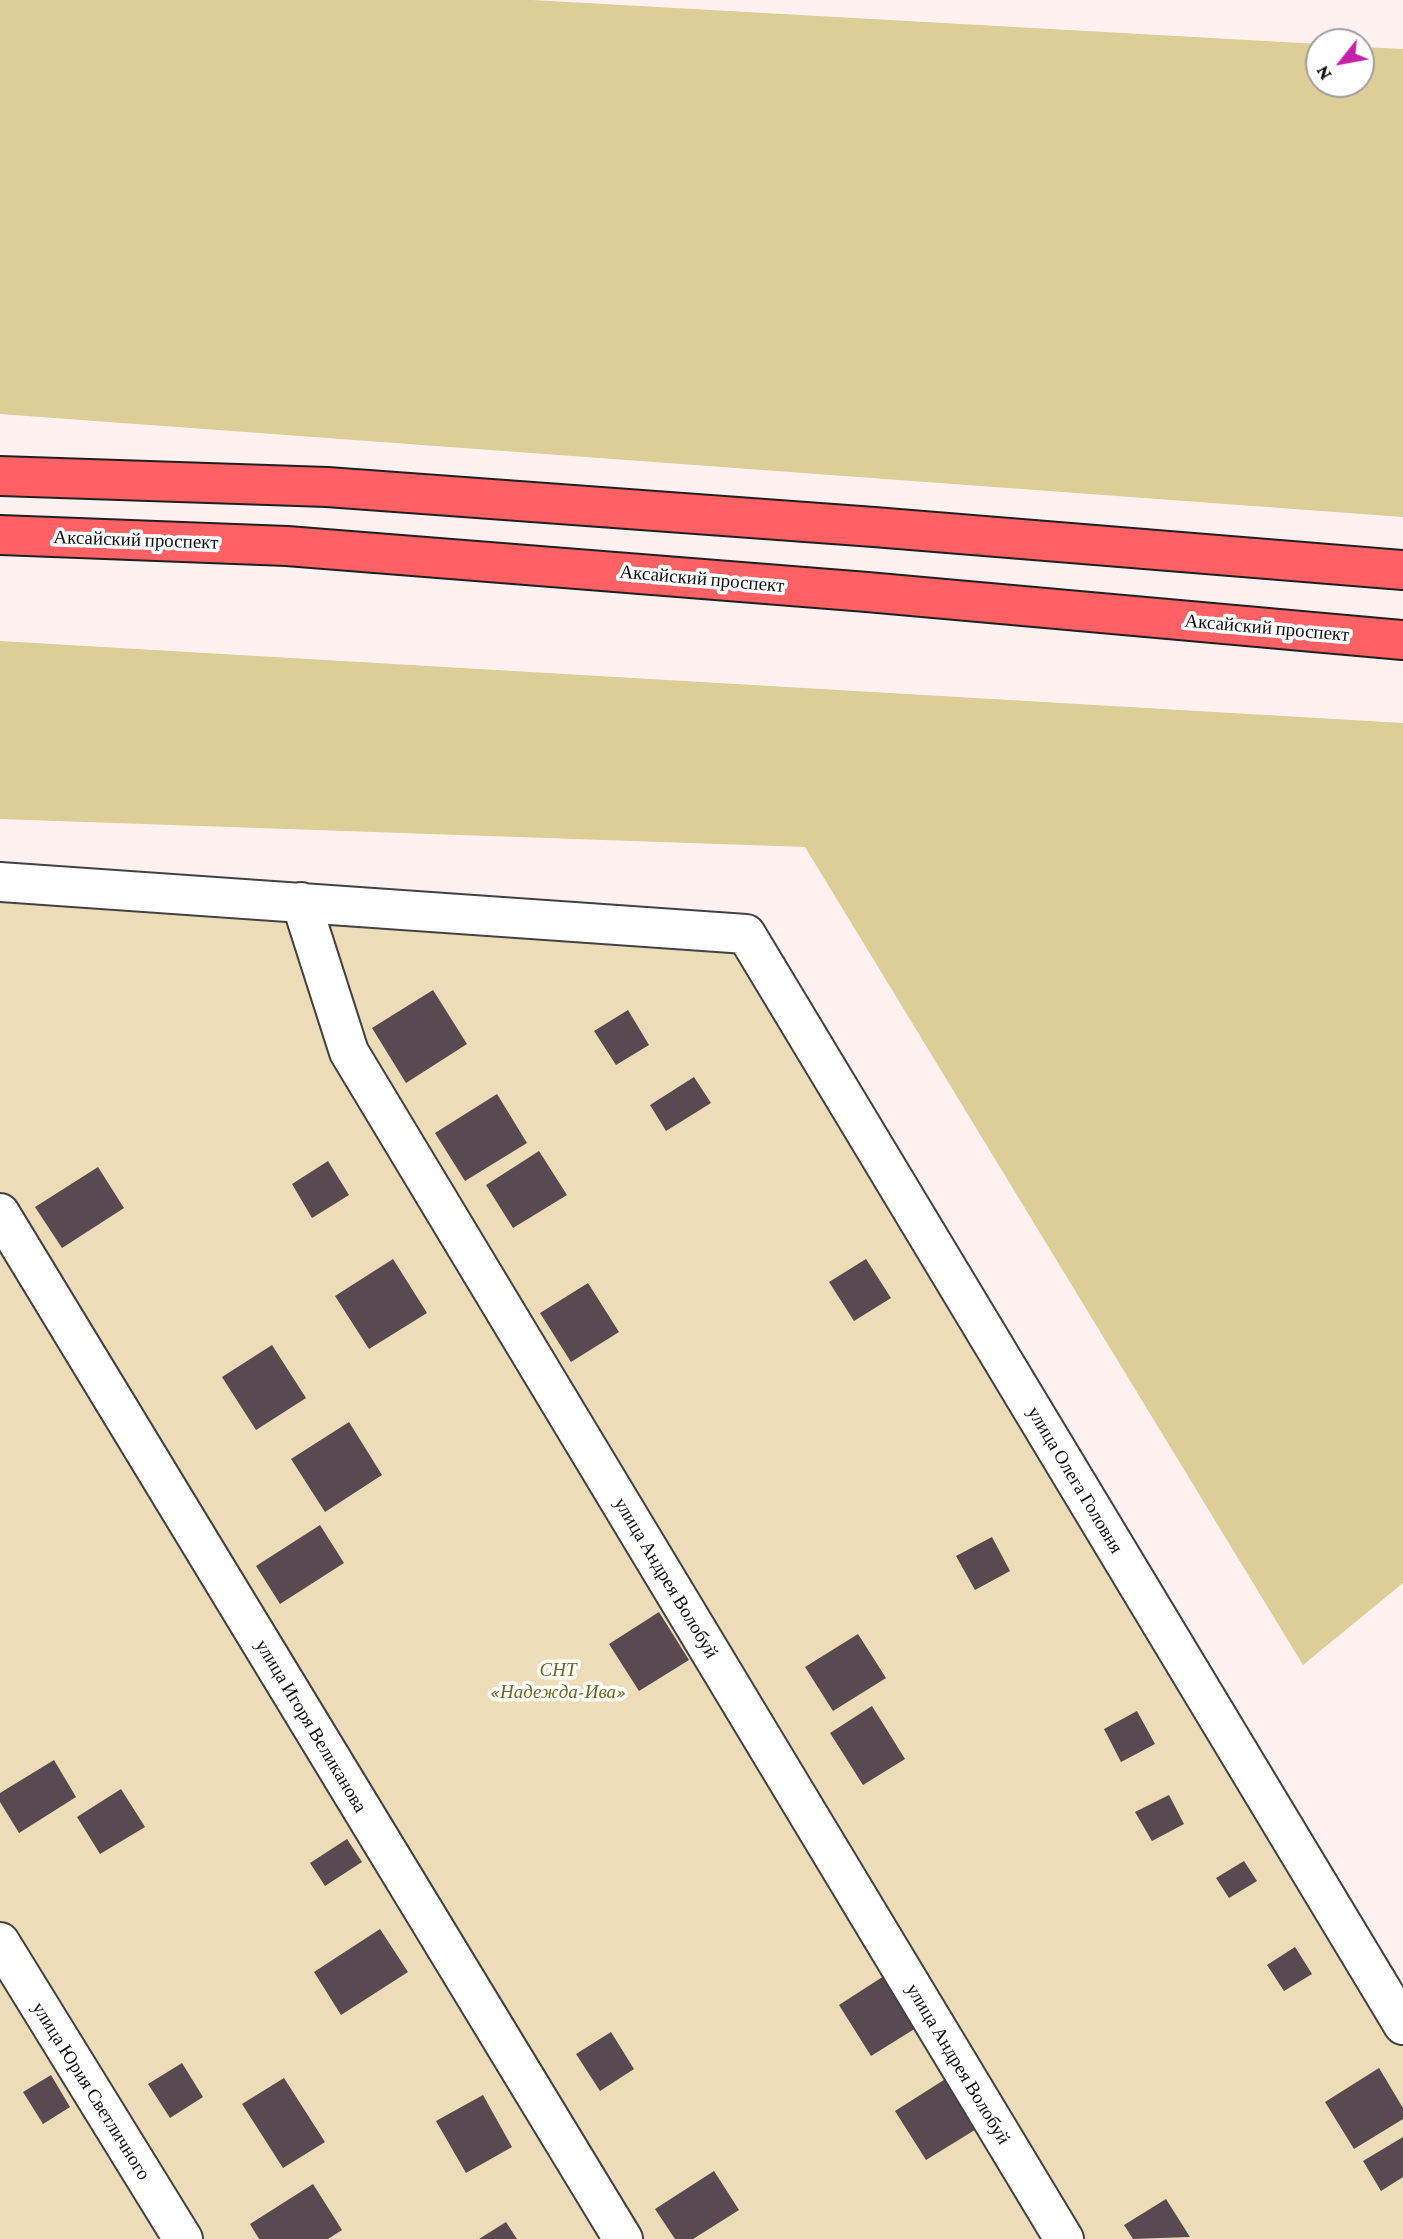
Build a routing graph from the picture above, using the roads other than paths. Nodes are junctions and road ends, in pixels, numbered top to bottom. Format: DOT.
graph roads {
  1 [pos="0,476"];
  2 [pos="0,535"];
  3 [pos="1403,570"];
  4 [pos="1403,640"];
  5 [pos="0,882"];
  6 [pos="301,902"];
  7 [pos="0,1213"];
  8 [pos="0,1942"];
  9 [pos="1403,2025"];
  10 [pos="183,2239"];
  11 [pos="623,2239"];
  12 [pos="1064,2239"];
  1 -- 3 [label="main road"];
  2 -- 4 [label="main road, Аксайский проспект"];
  5 -- 6 [label="street"];
  6 -- 9 [label="street, улица Олега Головня"];
  6 -- 12 [label="street, улица Андрея Волобуй"];
  7 -- 11 [label="street, улица Игоря Великанова"];
  8 -- 10 [label="street, улица Юрия Светличного"];
}
